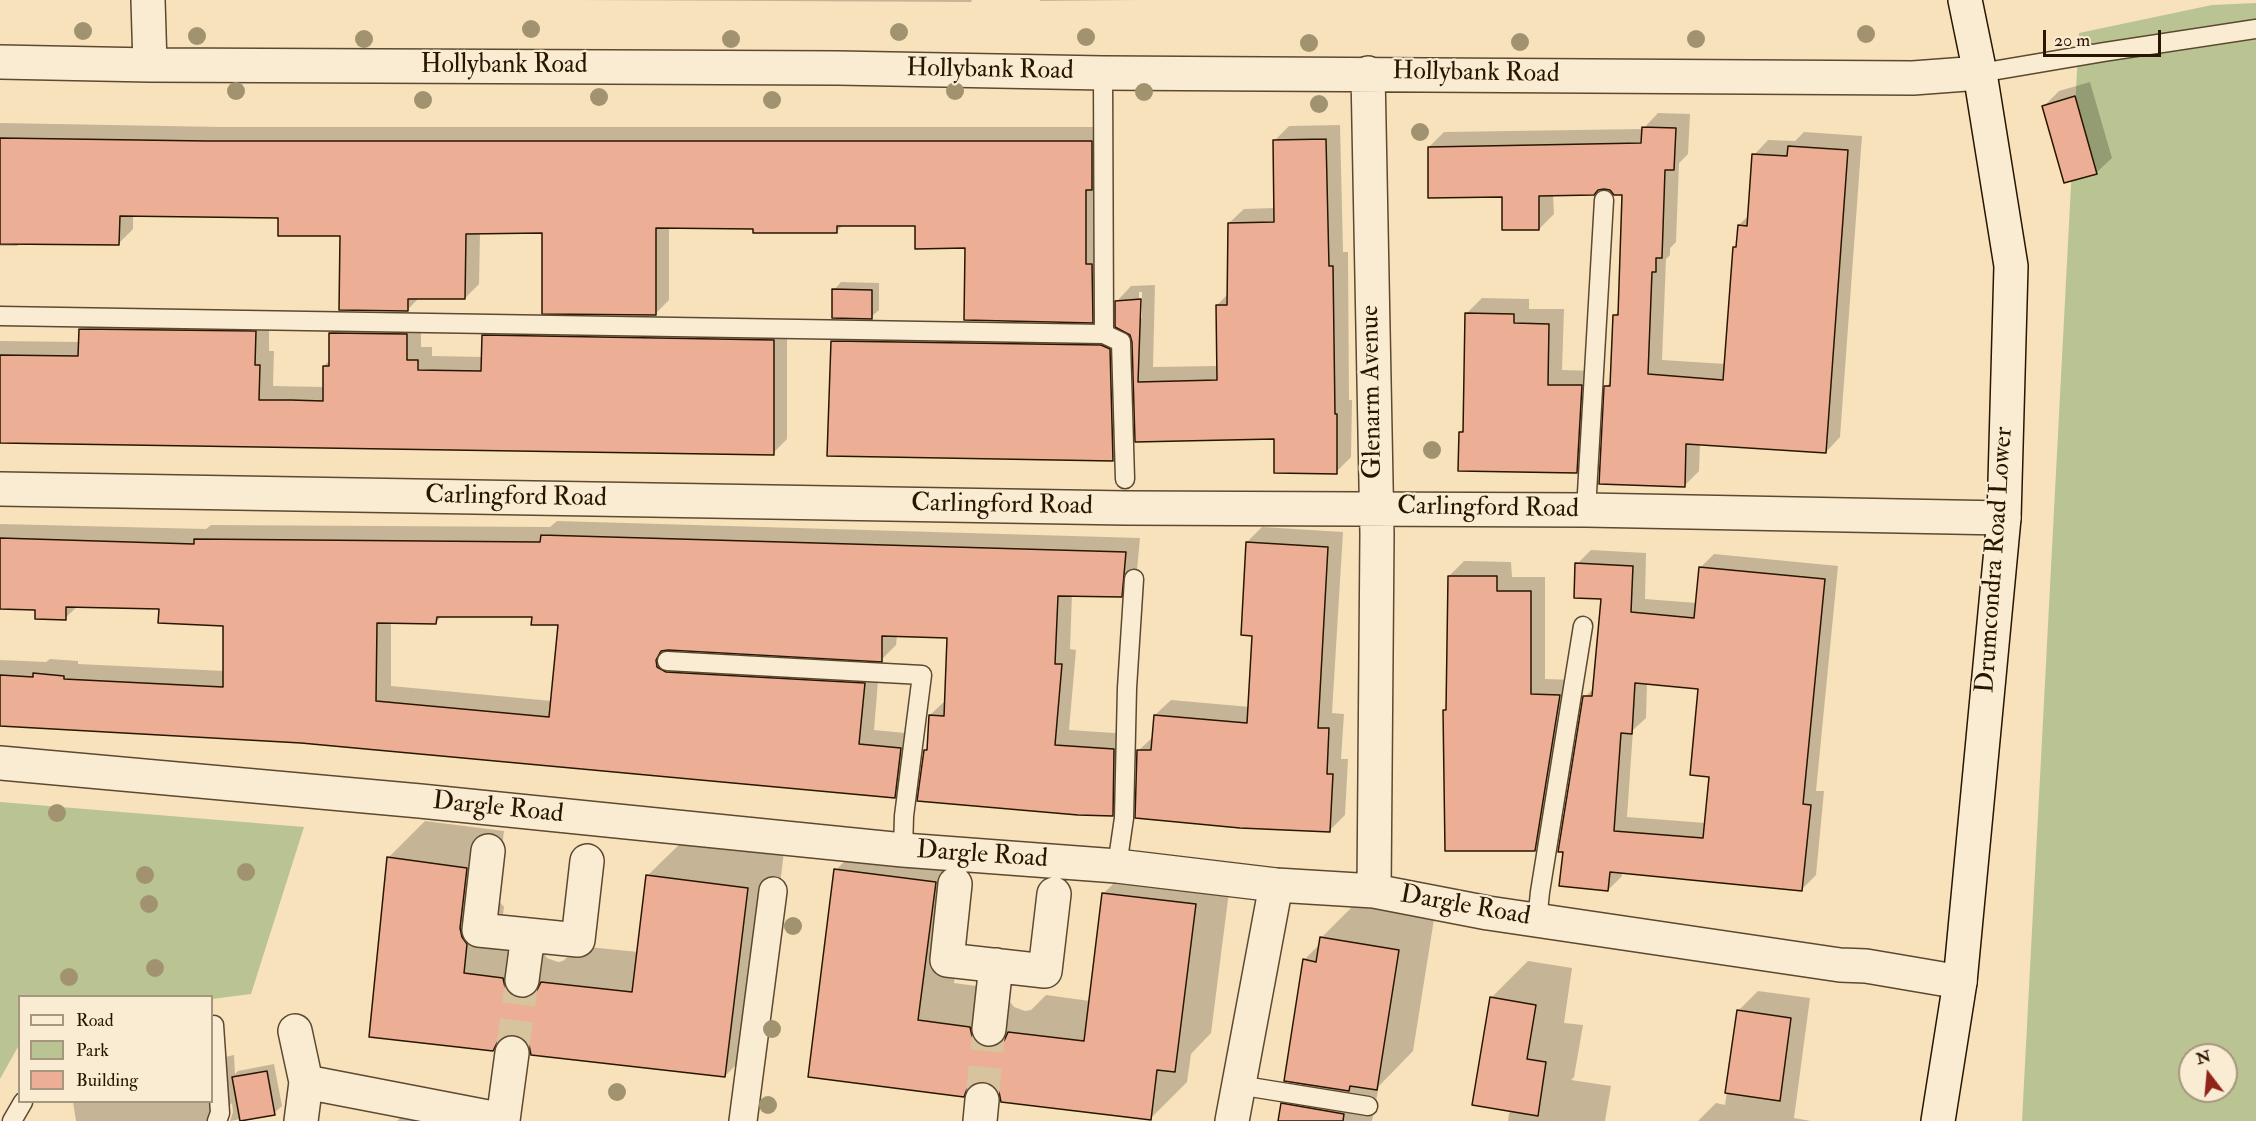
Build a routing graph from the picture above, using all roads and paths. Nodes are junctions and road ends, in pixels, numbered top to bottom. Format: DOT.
graph roads {
  1 [pos="148,0"];
  2 [pos="1965,0"];
  3 [pos="2256,29"];
  4 [pos="0,62"];
  5 [pos="150,65"];
  6 [pos="1103,73"];
  7 [pos="1368,73"];
  8 [pos="1980,73"];
  9 [pos="1604,201"];
  10 [pos="0,316"];
  11 [pos="1104,334"];
  12 [pos="1125,479"];
  13 [pos="0,489"];
  14 [pos="1376,508"];
  15 [pos="1586,510"];
  16 [pos="2004,518"];
  17 [pos="1134,579"];
  18 [pos="1583,626"];
  19 [pos="667,661"];
  20 [pos="0,763"];
  21 [pos="903,850"];
  22 [pos="488,851"];
  23 [pos="587,861"];
  24 [pos="1117,866"];
  25 [pos="955,884"];
  26 [pos="1276,885"];
  27 [pos="773,891"];
  28 [pos="1374,891"];
  29 [pos="1054,894"];
  30 [pos="1537,921"];
  31 [pos="528,935"];
  32 [pos="996,965"];
  33 [pos="522,980"];
  34 [pos="1960,982"];
  35 [pos="213,1026"];
  36 [pos="989,1029"];
  37 [pos="296,1031"];
  38 [pos="512,1053"];
  39 [pos="306,1082"];
  40 [pos="1238,1085"];
  41 [pos="22,1103"];
  42 [pos="1368,1106"];
  43 [pos="12,1121"];
  44 [pos="217,1121"];
  45 [pos="301,1121"];
  46 [pos="503,1121"];
  47 [pos="509,1121"];
  48 [pos="743,1121"];
  49 [pos="1232,1121"];
  50 [pos="1938,1121"];
  1 -- 5 [label="street"];
  2 -- 8 [label="street, Drumcondra Road Lower"];
  3 -- 8 [label="lane"];
  4 -- 5 [label="street, Hollybank Road"];
  5 -- 6 [label="street, Hollybank Road"];
  6 -- 7 [label="street, Hollybank Road"];
  6 -- 11 [label="lane"];
  7 -- 8 [label="street, Hollybank Road"];
  7 -- 14 [label="street, Glenarm Avenue"];
  8 -- 16 [label="street, Drumcondra Road Lower"];
  9 -- 15 [label="lane"];
  10 -- 11 [label="lane"];
  11 -- 12 [label="lane"];
  13 -- 14 [label="street, Carlingford Road"];
  14 -- 15 [label="street, Carlingford Road"];
  14 -- 28 [label="street, Glenarm Avenue"];
  15 -- 16 [label="street, Carlingford Road"];
  16 -- 34 [label="street, Drumcondra Road Lower"];
  17 -- 24 [label="lane"];
  18 -- 30 [label="lane"];
  19 -- 21 [label="lane"];
  20 -- 21 [label="street, Dargle Road"];
  21 -- 24 [label="street, Dargle Road"];
  22 -- 31 [label="street"];
  23 -- 31 [label="street"];
  24 -- 26 [label="street, Dargle Road"];
  25 -- 32 [label="street"];
  26 -- 28 [label="street, Dargle Road"];
  26 -- 40 [label="street"];
  27 -- 48 [label="street"];
  28 -- 30 [label="street, Dargle Road"];
  29 -- 32 [label="street"];
  30 -- 34 [label="street, Dargle Road"];
  31 -- 33 [label="street"];
  32 -- 36 [label="street"];
  34 -- 50 [label="street, Drumcondra Road Lower"];
  35 -- 44 [label="lane"];
  37 -- 39 [label="street"];
  38 -- 46 [label="street"];
  39 -- 45 [label="street"];
  39 -- 46 [label="street"];
  40 -- 42 [label="lane"];
  40 -- 49 [label="street"];
  41 -- 43 [label="lane"];
  46 -- 47 [label="street"];
}
